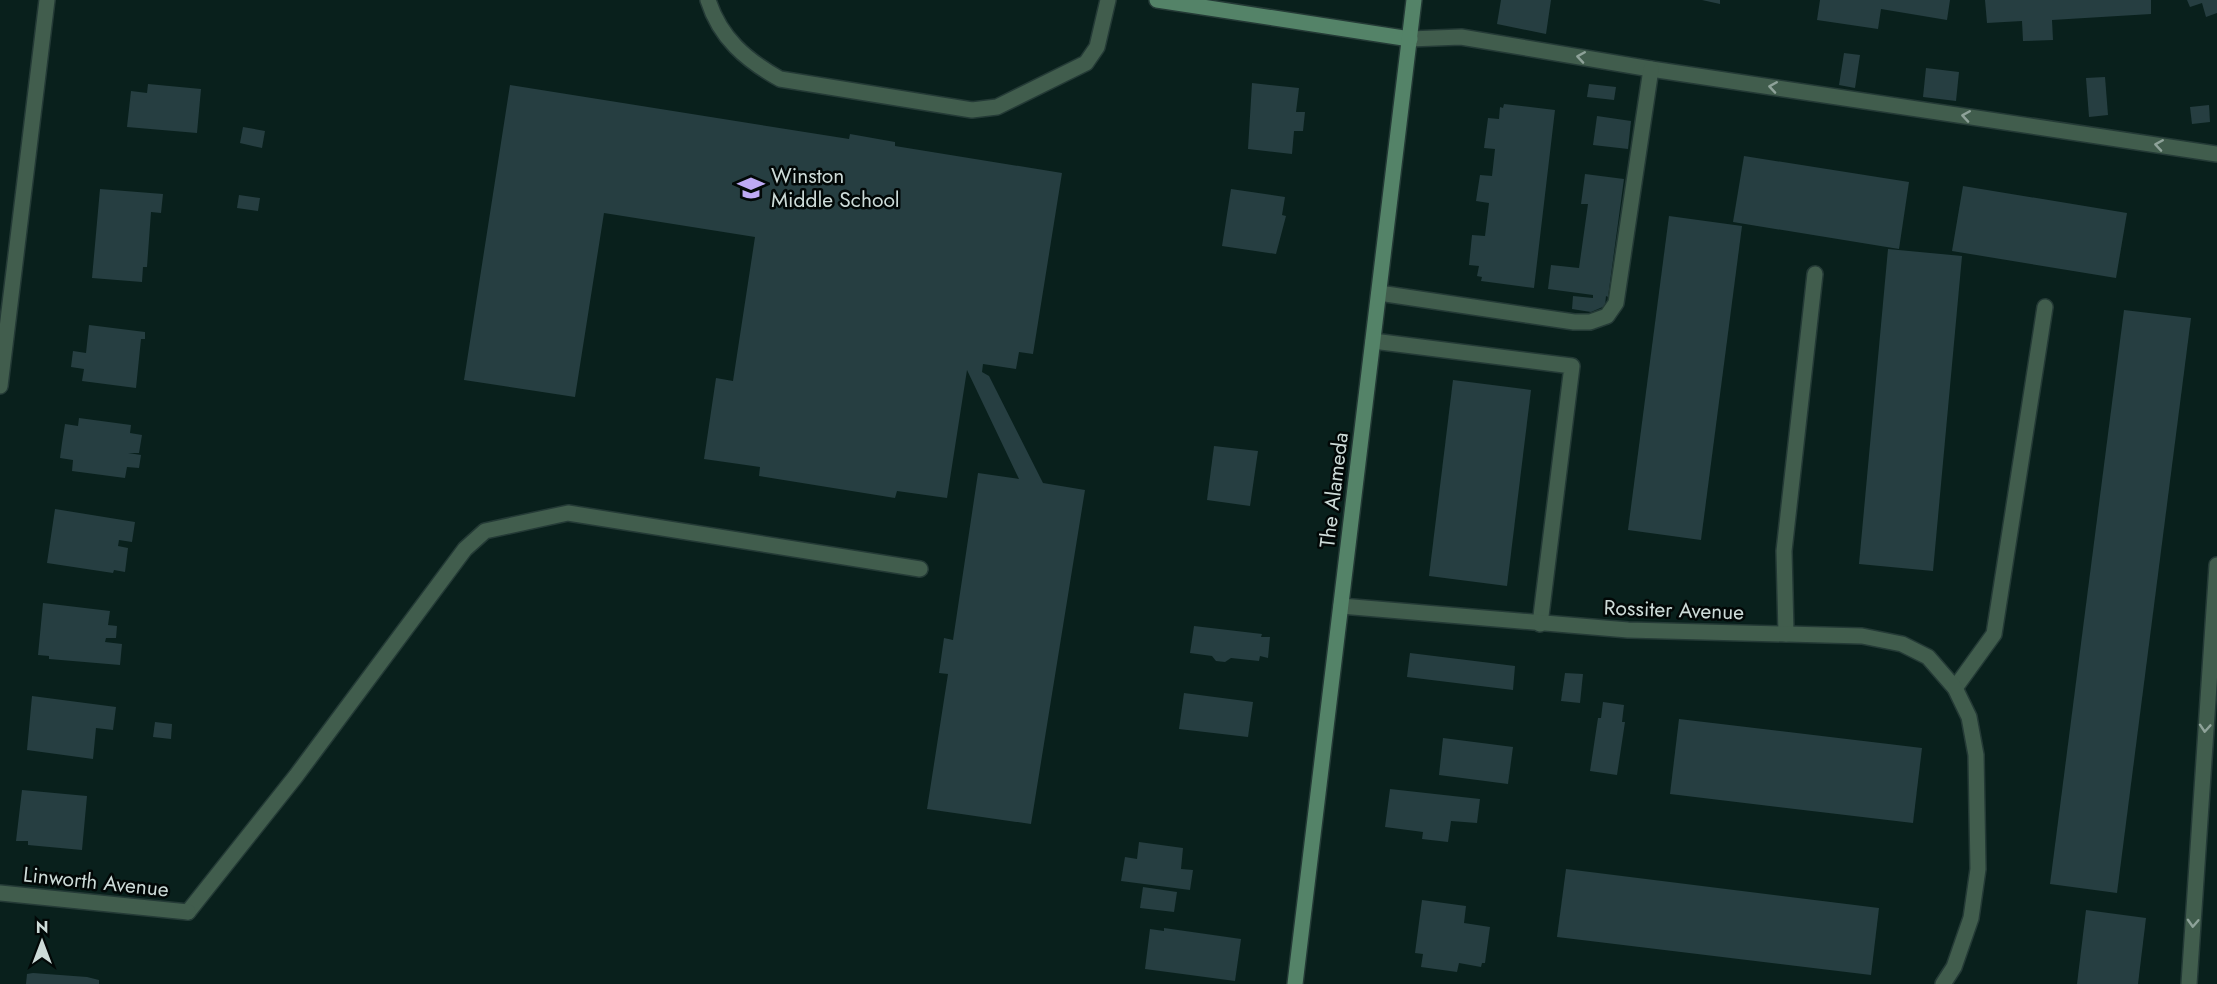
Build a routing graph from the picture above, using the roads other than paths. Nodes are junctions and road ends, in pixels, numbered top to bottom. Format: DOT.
graph roads {
  1 [pos="47,0"];
  2 [pos="708,0"];
  3 [pos="1108,0"];
  4 [pos="1157,0"];
  5 [pos="1414,0"];
  6 [pos="1410,39"];
  7 [pos="1652,69"];
  8 [pos="2217,154"];
  9 [pos="1815,274"];
  10 [pos="1379,293"];
  11 [pos="2045,307"];
  12 [pos="1373,341"];
  13 [pos="0,386"];
  14 [pos="2217,565"];
  15 [pos="920,569"];
  16 [pos="1341,606"];
  17 [pos="1540,624"];
  18 [pos="1786,634"];
  19 [pos="1955,688"];
  20 [pos="0,893"];
  21 [pos="1295,984"];
  22 [pos="1943,984"];
  23 [pos="2189,984"];
  1 -- 13 [label="street"];
  2 -- 3 [label="street"];
  4 -- 6 [label="main road"];
  5 -- 6 [label="main road, The Alameda"];
  7 -- 6 [label="street, one-way"];
  6 -- 10 [label="main road, The Alameda"];
  8 -- 7 [label="street, one-way"];
  7 -- 10 [label="street"];
  9 -- 18 [label="street"];
  10 -- 12 [label="main road, The Alameda"];
  11 -- 19 [label="street"];
  12 -- 16 [label="main road, The Alameda"];
  12 -- 17 [label="street"];
  14 -- 23 [label="street, one-way"];
  15 -- 20 [label="street, Linworth Avenue"];
  16 -- 17 [label="street, Rossiter Avenue"];
  16 -- 21 [label="main road, The Alameda"];
  17 -- 18 [label="street, Rossiter Avenue"];
  18 -- 19 [label="street, Rossiter Avenue"];
  19 -- 22 [label="street, Rossiter Avenue"];
}
